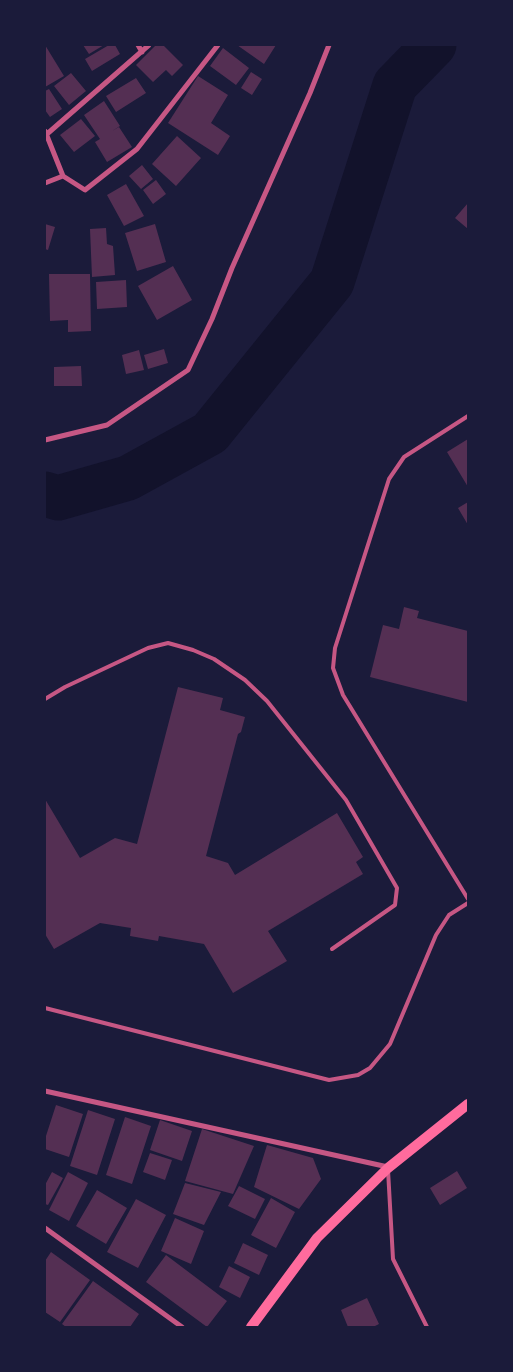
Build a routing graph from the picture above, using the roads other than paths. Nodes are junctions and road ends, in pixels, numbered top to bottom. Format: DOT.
graph roads {
  1 [pos="138,45"];
  2 [pos="149,45"];
  3 [pos="218,45"];
  4 [pos="329,45"];
  5 [pos="142,52"];
  6 [pos="46,132"];
  7 [pos="63,176"];
  8 [pos="45,183"];
  9 [pos="468,416"];
  10 [pos="45,440"];
  11 [pos="45,699"];
  12 [pos="468,899"];
  13 [pos="468,903"];
  14 [pos="332,949"];
  15 [pos="45,1008"];
  16 [pos="45,1091"];
  17 [pos="468,1104"];
  18 [pos="388,1168"];
  19 [pos="45,1228"];
  20 [pos="182,1327"];
  21 [pos="251,1327"];
  22 [pos="427,1327"];
  1 -- 5 [label="street"];
  2 -- 5 [label="street"];
  3 -- 7 [label="street"];
  4 -- 10 [label="street"];
  5 -- 6 [label="street"];
  6 -- 7 [label="street"];
  7 -- 8 [label="street"];
  9 -- 12 [label="lane"];
  11 -- 14 [label="lane"];
  13 -- 15 [label="lane"];
  16 -- 18 [label="street"];
  17 -- 18 [label="main road"];
  18 -- 21 [label="main road"];
  18 -- 22 [label="lane"];
  19 -- 20 [label="street"];
}
